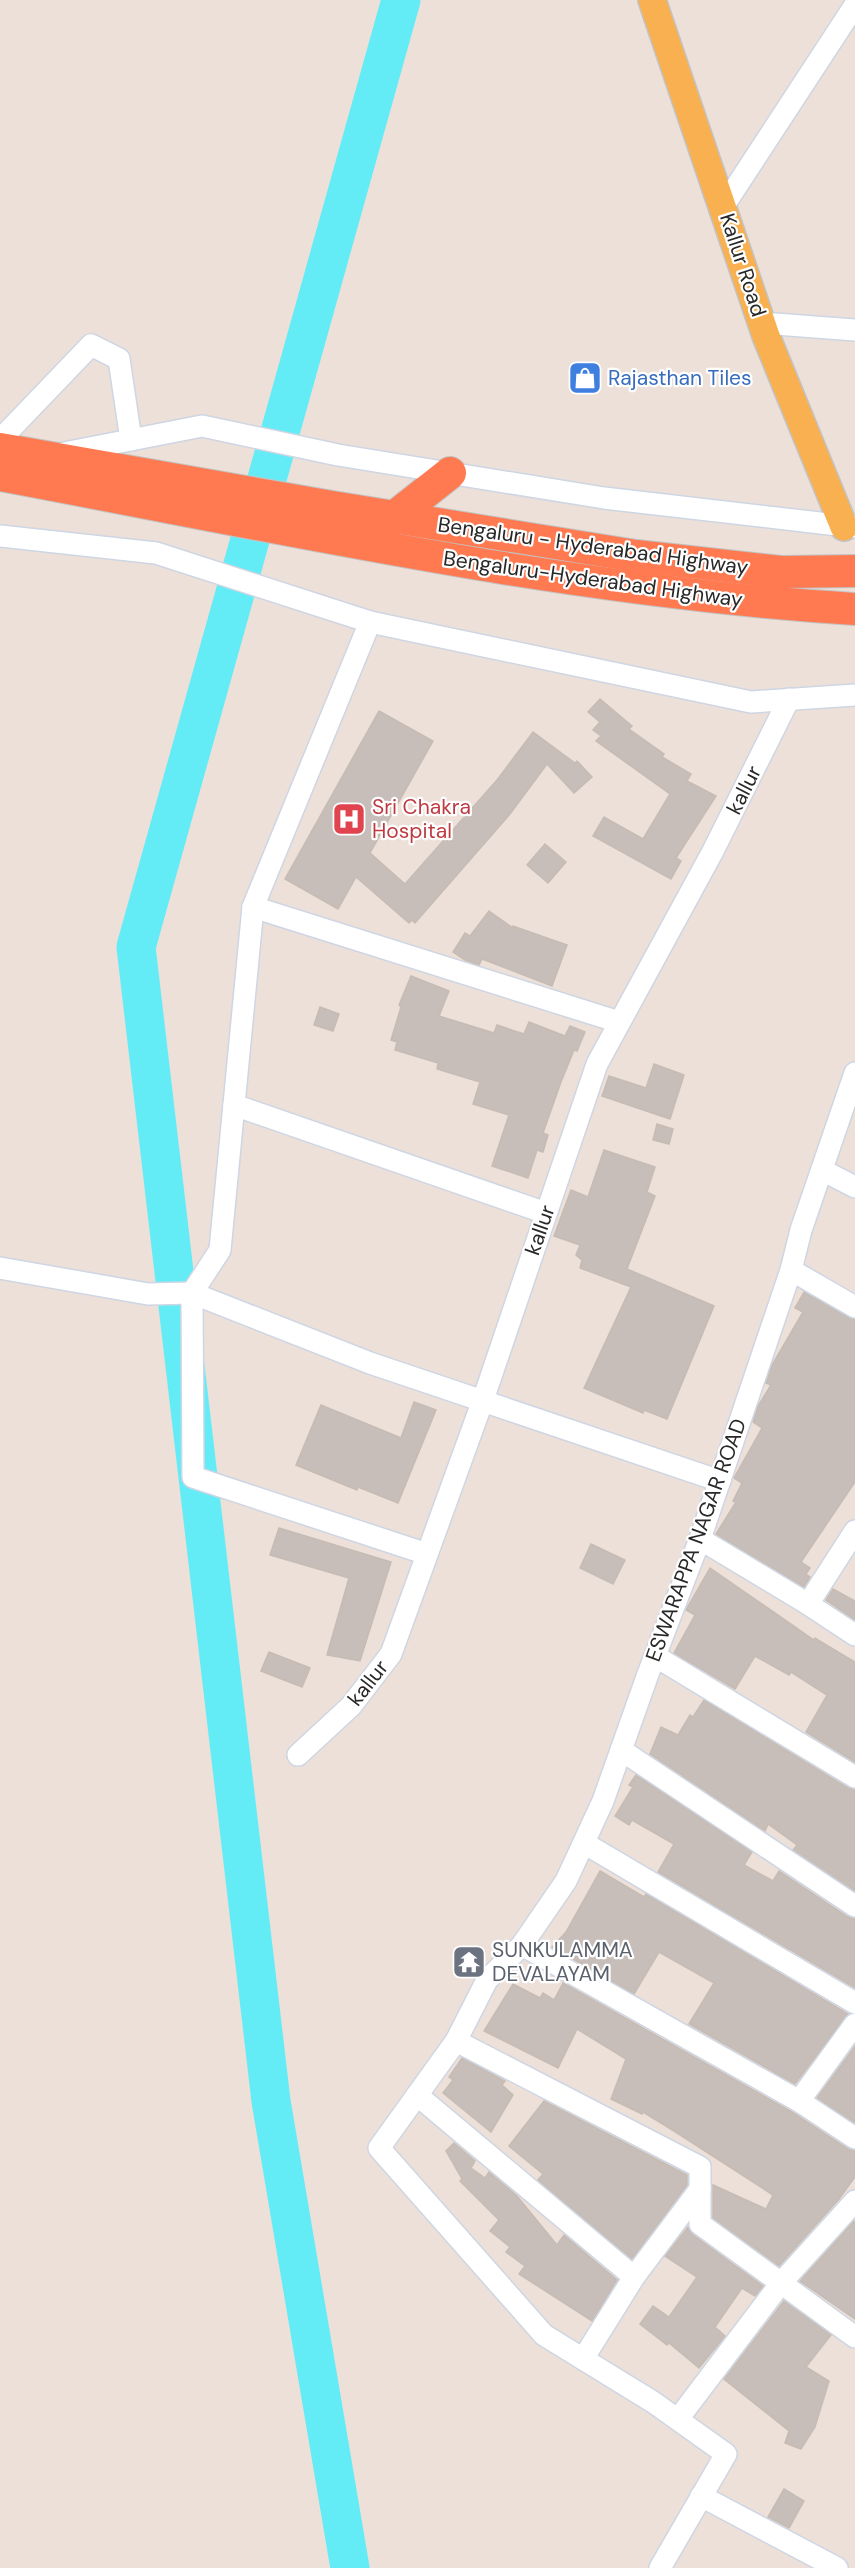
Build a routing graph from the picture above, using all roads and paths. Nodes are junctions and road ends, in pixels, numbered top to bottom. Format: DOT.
graph roads {
  1 [pos="652,0"];
  2 [pos="846,0"];
  3 [pos="855,5"];
  4 [pos="723,207"];
  5 [pos="762,323"];
  6 [pos="855,330"];
  7 [pos="0,440"];
  8 [pos="131,440"];
  9 [pos="0,449"];
  10 [pos="43,457"];
  11 [pos="450,473"];
  12 [pos="0,475"];
  13 [pos="149,489"];
  14 [pos="393,518"];
  15 [pos="332,523"];
  16 [pos="849,527"];
  17 [pos="0,536"];
  18 [pos="855,572"];
  19 [pos="855,609"];
  20 [pos="370,622"];
  21 [pos="855,694"];
  22 [pos="789,699"];
  23 [pos="253,907"];
  24 [pos="620,1022"];
  25 [pos="855,1073"];
  26 [pos="234,1105"];
  27 [pos="822,1170"];
  28 [pos="855,1187"];
  29 [pos="546,1213"];
  30 [pos="0,1268"];
  31 [pos="791,1270"];
  32 [pos="192,1293"];
  33 [pos="855,1307"];
  34 [pos="483,1400"];
  35 [pos="720,1481"];
  36 [pos="855,1531"];
  37 [pos="700,1539"];
  38 [pos="427,1554"];
  39 [pos="808,1604"];
  40 [pos="855,1635"];
  41 [pos="655,1656"];
  42 [pos="621,1749"];
  43 [pos="298,1755"];
  44 [pos="855,1777"];
  45 [pos="584,1843"];
  46 [pos="855,1906"];
  47 [pos="522,1945"];
  48 [pos="855,2003"];
  49 [pos="855,2024"];
  50 [pos="456,2041"];
  51 [pos="417,2095"];
  52 [pos="799,2101"];
  53 [pos="855,2138"];
  54 [pos="700,2189"];
  55 [pos="855,2200"];
  56 [pos="634,2277"];
  57 [pos="781,2283"];
  58 [pos="855,2337"];
  59 [pos="583,2359"];
  60 [pos="678,2420"];
  61 [pos="701,2496"];
  62 [pos="660,2568"];
  63 [pos="837,2568"];
  1 -- 4 [label="main road, Kallur Road"];
  2 -- 3 [label="street"];
  3 -- 4 [label="street"];
  4 -- 5 [label="main road, Kallur Road"];
  5 -- 6 [label="street"];
  5 -- 16 [label="main road, Kallur Road"];
  7 -- 8 [label="street"];
  8 -- 10 [label="street"];
  8 -- 11 [label="street"];
  9 -- 10 [label="highway"];
  10 -- 13 [label="highway"];
  11 -- 14 [label="highway"];
  11 -- 16 [label="street"];
  12 -- 13 [label="highway"];
  13 -- 15 [label="highway"];
  14 -- 15 [label="highway, Bengaluru - Hyderabad Highway"];
  14 -- 18 [label="highway, Bengaluru - Hyderabad Highway"];
  15 -- 19 [label="highway, Bengaluru-Hyderabad Highway"];
  17 -- 20 [label="street"];
  20 -- 22 [label="street"];
  20 -- 23 [label="street"];
  21 -- 22 [label="street"];
  22 -- 24 [label="street, kallur"];
  23 -- 24 [label="street"];
  23 -- 26 [label="street"];
  24 -- 29 [label="street, kallur"];
  25 -- 27 [label="street, ESWARAPPA NAGAR ROAD"];
  26 -- 29 [label="street"];
  26 -- 32 [label="street"];
  27 -- 28 [label="street"];
  27 -- 31 [label="street, ESWARAPPA NAGAR ROAD"];
  29 -- 34 [label="street, kallur"];
  30 -- 32 [label="street"];
  31 -- 33 [label="street"];
  31 -- 35 [label="street, ESWARAPPA NAGAR ROAD"];
  32 -- 34 [label="street"];
  32 -- 38 [label="street"];
  34 -- 35 [label="street"];
  34 -- 38 [label="street, kallur"];
  35 -- 37 [label="street, ESWARAPPA NAGAR ROAD"];
  36 -- 39 [label="street"];
  37 -- 39 [label="street"];
  37 -- 41 [label="street, ESWARAPPA NAGAR ROAD"];
  38 -- 43 [label="street, kallur"];
  39 -- 40 [label="street"];
  41 -- 42 [label="street, ESWARAPPA NAGAR ROAD"];
  41 -- 44 [label="street"];
  42 -- 45 [label="street, ESWARAPPA NAGAR ROAD"];
  42 -- 46 [label="street"];
  45 -- 47 [label="street, ESWARAPPA NAGAR ROAD"];
  45 -- 48 [label="street"];
  47 -- 50 [label="street, ESWARAPPA NAGAR ROAD"];
  47 -- 52 [label="street"];
  49 -- 52 [label="street"];
  50 -- 51 [label="street, ESWARAPPA NAGAR ROAD"];
  50 -- 54 [label="street"];
  51 -- 56 [label="street"];
  51 -- 59 [label="street, ESWARAPPA NAGAR ROAD"];
  52 -- 53 [label="street"];
  54 -- 56 [label="street"];
  54 -- 57 [label="street"];
  55 -- 57 [label="street"];
  56 -- 59 [label="street"];
  57 -- 58 [label="street"];
  57 -- 60 [label="street"];
  59 -- 60 [label="street"];
  60 -- 61 [label="street"];
  61 -- 62 [label="street"];
  61 -- 63 [label="street"];
}
